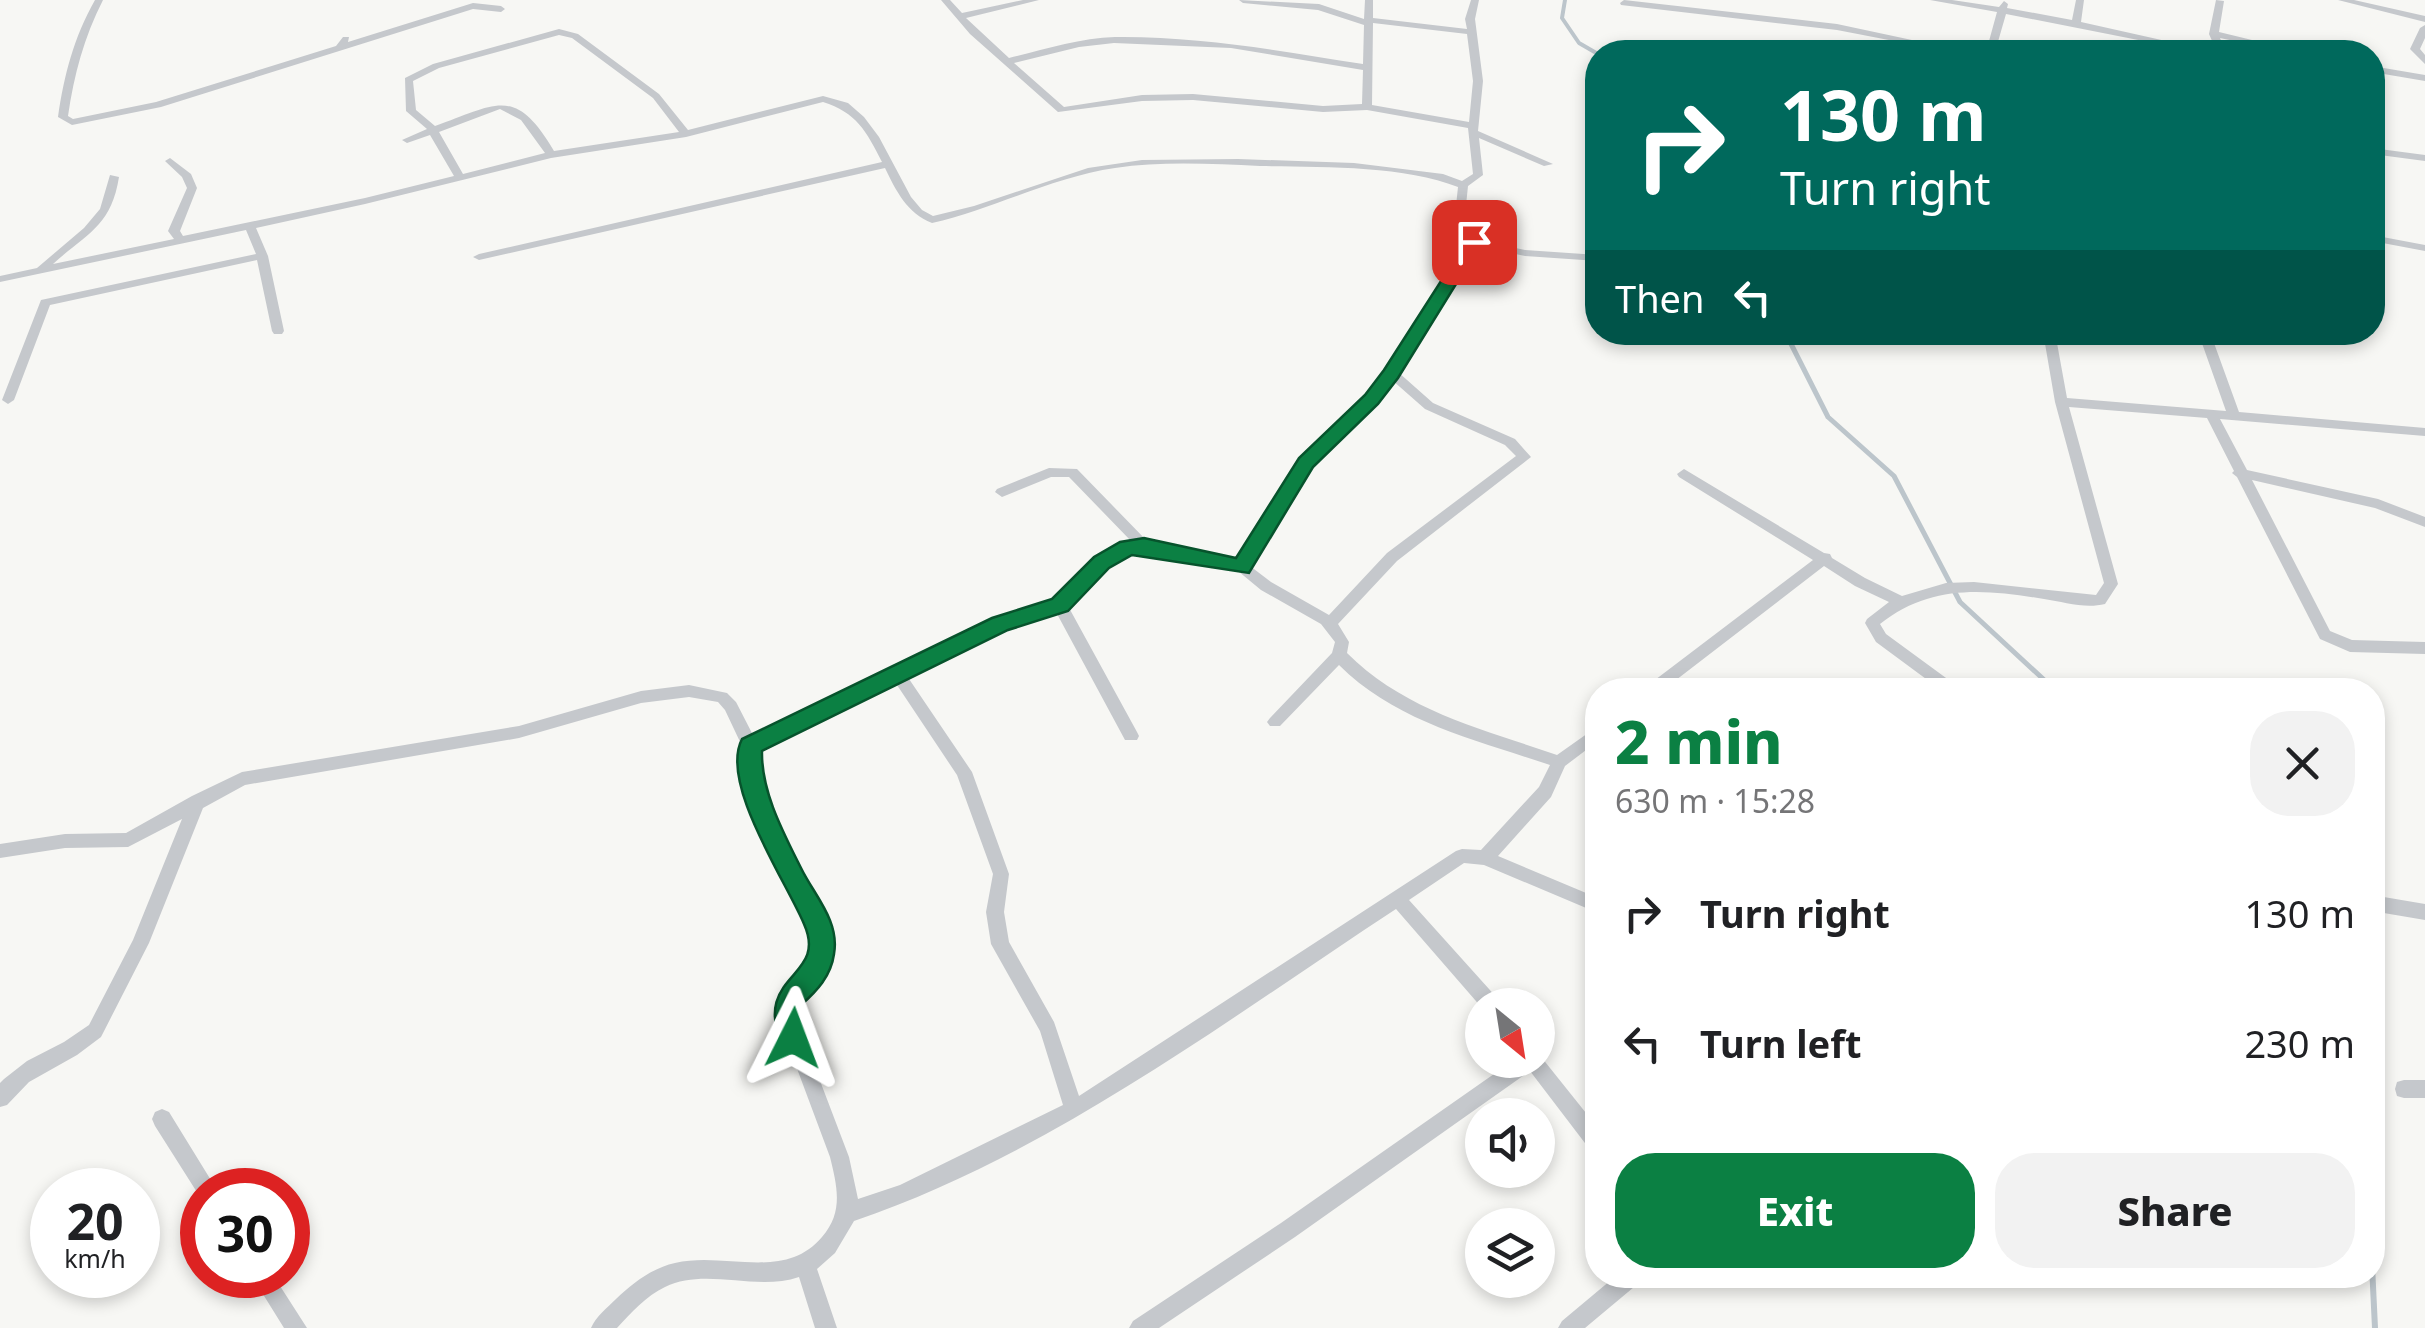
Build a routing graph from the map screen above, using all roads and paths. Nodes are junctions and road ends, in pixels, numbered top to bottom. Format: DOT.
graph roads {
  1 [pos="99,0"];
  2 [pos="945,0"];
  3 [pos="1035,0"];
  4 [pos="1244,0"];
  5 [pos="1475,0"];
  6 [pos="1934,0"];
  7 [pos="2080,0"];
  8 [pos="2220,1"];
  9 [pos="1295,2"];
  10 [pos="484,3"];
  11 [pos="1624,3"];
  12 [pos="2343,4"];
  13 [pos="2004,5"];
  14 [pos="501,9"];
  15 [pos="1369,13"];
  16 [pos="962,16"];
  17 [pos="2425,19"];
  18 [pos="2076,24"];
  19 [pos="2425,28"];
  20 [pos="1472,32"];
  21 [pos="2214,34"];
  22 [pos="1902,40"];
  23 [pos="1994,40"];
  24 [pos="2132,40"];
  25 [pos="2216,40"];
  26 [pos="2242,40"];
  27 [pos="2425,60"];
  28 [pos="1009,61"];
  29 [pos="1368,68"];
  30 [pos="2385,71"];
  31 [pos="2425,78"];
  32 [pos="1367,107"];
  33 [pos="1473,129"];
  34 [pos="433,132"];
  35 [pos="686,134"];
  36 [pos="407,140"];
  37 [pos="2385,151"];
  38 [pos="2385,154"];
  39 [pos="2388,154"];
  40 [pos="551,155"];
  41 [pos="2425,158"];
  42 [pos="170,161"];
  43 [pos="888,164"];
  44 [pos="1548,164"];
  45 [pos="459,174"];
  46 [pos="114,177"];
  47 [pos="1463,184"];
  48 [pos="250,226"];
  49 [pos="179,238"];
  50 [pos="2385,240"];
  51 [pos="1474,242"];
  52 [pos="2425,248"];
  53 [pos="262,256"];
  54 [pos="479,256"];
  55 [pos="1585,257"];
  56 [pos="42,270"];
  57 [pos="0,279"];
  58 [pos="278,331"];
  59 [pos="2051,345"];
  60 [pos="2209,345"];
  61 [pos="1391,374"];
  62 [pos="8,400"];
  63 [pos="2060,402"];
  64 [pos="2211,414"];
  65 [pos="2234,416"];
  66 [pos="2425,432"];
  67 [pos="2239,473"];
  68 [pos="1684,474"];
  69 [pos="1002,492"];
  70 [pos="2425,522"];
  71 [pos="1144,546"];
  72 [pos="1825,558"];
  73 [pos="1242,567"];
  74 [pos="1060,605"];
  75 [pos="1892,605"];
  76 [pos="1330,622"];
  77 [pos="2425,648"];
  78 [pos="1339,655"];
  79 [pos="898,674"];
  80 [pos="1668,678"];
  81 [pos="1936,678"];
  82 [pos="1274,722"];
  83 [pos="1131,736"];
  84 [pos="1585,742"];
  85 [pos="750,746"];
  86 [pos="1559,762"];
  87 [pos="198,800"];
  88 [pos="0,851"];
  89 [pos="1485,858"];
  90 [pos="1396,898"];
  91 [pos="1585,900"];
  92 [pos="2385,906"];
  93 [pos="2425,912"];
  94 [pos="1477,988"];
  95 [pos="1505,1078"];
  96 [pos="1546,1078"];
  97 [pos="0,1098"];
  98 [pos="1074,1110"];
  99 [pos="162,1119"];
  100 [pos="1585,1127"];
  101 [pos="193,1168"];
  102 [pos="847,1213"];
  103 [pos="806,1266"];
  104 [pos="1618,1288"];
  105 [pos="276,1298"];
  106 [pos="296,1328"];
  107 [pos="602,1328"];
  108 [pos="826,1328"];
  109 [pos="1140,1328"];
  110 [pos="1570,1328"];
  1 -- 10 [label="street"];
  2 -- 16 [label="street"];
  3 -- 16 [label="street"];
  4 -- 9 [label="street"];
  5 -- 20 [label="street"];
  6 -- 13 [label="street"];
  7 -- 18 [label="street"];
  8 -- 21 [label="street"];
  9 -- 15 [label="street"];
  10 -- 14 [label="street"];
  11 -- 22 [label="street"];
  12 -- 17 [label="street"];
  13 -- 18 [label="street"];
  13 -- 23 [label="street"];
  15 -- 20 [label="street"];
  15 -- 29 [label="street"];
  16 -- 28 [label="street"];
  18 -- 24 [label="street"];
  19 -- 27 [label="street"];
  20 -- 33 [label="street"];
  21 -- 25 [label="street"];
  21 -- 26 [label="street"];
  28 -- 29 [label="street"];
  28 -- 32 [label="street"];
  29 -- 32 [label="street"];
  30 -- 31 [label="street"];
  32 -- 33 [label="street"];
  33 -- 44 [label="street"];
  33 -- 47 [label="street"];
  34 -- 35 [label="street"];
  34 -- 36 [label="street"];
  34 -- 40 [label="street"];
  34 -- 45 [label="street"];
  35 -- 40 [label="street"];
  35 -- 43 [label="street"];
  37 -- 39 [label="street"];
  38 -- 39 [label="street"];
  39 -- 41 [label="street"];
  40 -- 45 [label="street"];
  42 -- 49 [label="street"];
  43 -- 47 [label="street"];
  43 -- 54 [label="street"];
  45 -- 48 [label="street"];
  46 -- 56 [label="street"];
  47 -- 51 [label="street"];
  48 -- 49 [label="street"];
  48 -- 53 [label="street"];
  49 -- 56 [label="street"];
  50 -- 52 [label="street"];
  51 -- 55 [label="street"];
  51 -- 61 [label="street"];
  53 -- 58 [label="street"];
  53 -- 62 [label="street"];
  56 -- 57 [label="street"];
  59 -- 63 [label="street"];
  60 -- 65 [label="street"];
  61 -- 73 [label="street"];
  61 -- 76 [label="street"];
  63 -- 64 [label="street"];
  63 -- 75 [label="street"];
  64 -- 65 [label="street"];
  64 -- 67 [label="street"];
  65 -- 66 [label="street"];
  67 -- 70 [label="street"];
  67 -- 77 [label="street"];
  68 -- 72 [label="street"];
  69 -- 71 [label="street"];
  71 -- 73 [label="street"];
  71 -- 74 [label="street"];
  72 -- 75 [label="street"];
  72 -- 80 [label="street"];
  73 -- 76 [label="street"];
  74 -- 79 [label="street"];
  74 -- 83 [label="street"];
  75 -- 81 [label="street"];
  76 -- 78 [label="street"];
  78 -- 82 [label="street"];
  78 -- 86 [label="street"];
  79 -- 85 [label="street"];
  79 -- 98 [label="street"];
  84 -- 86 [label="street"];
  85 -- 87 [label="street"];
  85 -- 102 [label="street"];
  86 -- 89 [label="street"];
  87 -- 88 [label="street"];
  87 -- 97 [label="street"];
  89 -- 90 [label="street"];
  89 -- 91 [label="street"];
  90 -- 94 [label="street"];
  90 -- 98 [label="street"];
  92 -- 93 [label="street"];
  95 -- 109 [label="street"];
  96 -- 100 [label="street"];
  98 -- 102 [label="street"];
  99 -- 101 [label="street"];
  102 -- 103 [label="street"];
  103 -- 107 [label="street"];
  103 -- 108 [label="street"];
  104 -- 110 [label="street"];
  105 -- 106 [label="street"];
}
